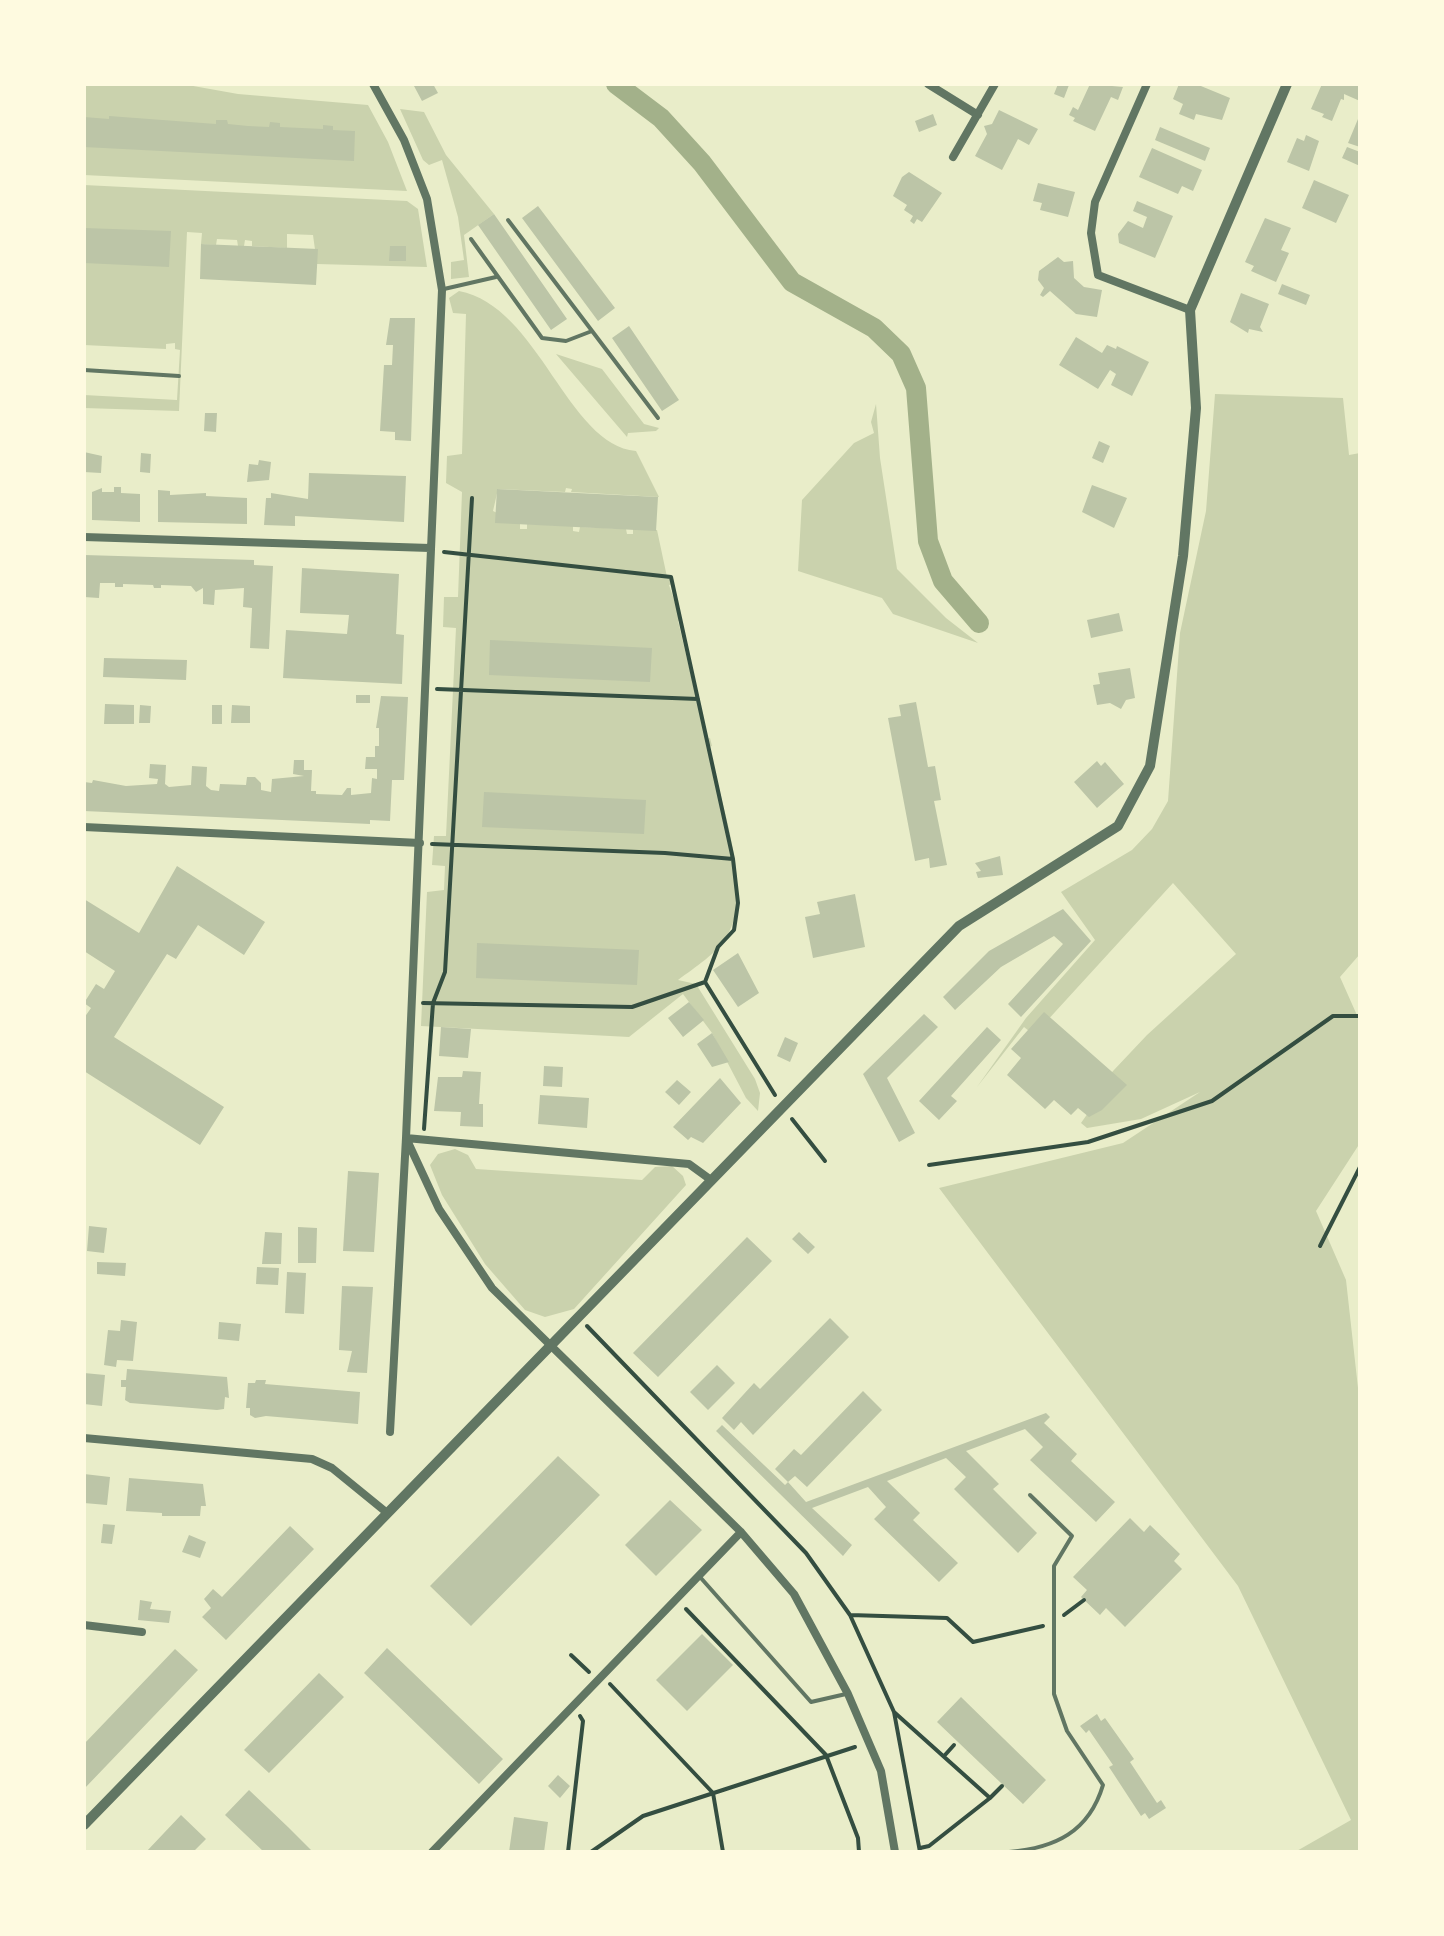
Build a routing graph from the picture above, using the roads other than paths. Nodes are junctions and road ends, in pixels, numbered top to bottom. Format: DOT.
graph roads {
  1 [pos="373,84"];
  2 [pos="928,84"];
  3 [pos="995,84"];
  4 [pos="1147,84"];
  5 [pos="1287,84"];
  6 [pos="978,115"];
  7 [pos="953,157"];
  8 [pos="508,220"];
  9 [pos="471,239"];
  10 [pos="496,277"];
  11 [pos="442,290"];
  12 [pos="1190,310"];
  13 [pos="592,331"];
  14 [pos="84,370"];
  15 [pos="179,376"];
  16 [pos="658,418"];
  17 [pos="84,537"];
  18 [pos="430,549"];
  19 [pos="84,827"];
  20 [pos="420,843"];
  21 [pos="406,1138"];
  22 [pos="711,1180"];
  23 [pos="551,1349"];
  24 [pos="390,1432"];
  25 [pos="84,1438"];
  26 [pos="1030,1495"];
  27 [pos="386,1512"];
  28 [pos="741,1532"];
  29 [pos="699,1576"];
  30 [pos="84,1625"];
  31 [pos="142,1632"];
  32 [pos="848,1694"];
  33 [pos="84,1825"];
  34 [pos="432,1852"];
  35 [pos="895,1852"];
  36 [pos="1009,1852"];
  1 -- 11 [label="street"];
  2 -- 6 [label="street"];
  3 -- 6 [label="street"];
  4 -- 12 [label="street"];
  5 -- 12 [label="street"];
  6 -- 7 [label="street"];
  8 -- 13 [label="lane"];
  9 -- 10 [label="lane"];
  10 -- 11 [label="lane"];
  10 -- 13 [label="lane"];
  11 -- 18 [label="street"];
  12 -- 22 [label="street"];
  13 -- 16 [label="lane"];
  14 -- 15 [label="lane"];
  17 -- 18 [label="street"];
  18 -- 20 [label="street"];
  19 -- 20 [label="street"];
  20 -- 21 [label="street"];
  21 -- 22 [label="street"];
  21 -- 23 [label="street"];
  21 -- 24 [label="street"];
  22 -- 23 [label="street"];
  23 -- 27 [label="street"];
  23 -- 28 [label="street"];
  25 -- 27 [label="street"];
  26 -- 36 [label="lane"];
  27 -- 33 [label="street"];
  28 -- 29 [label="street"];
  28 -- 32 [label="street"];
  29 -- 32 [label="lane"];
  29 -- 34 [label="street"];
  30 -- 31 [label="street"];
  32 -- 35 [label="street"];
}
